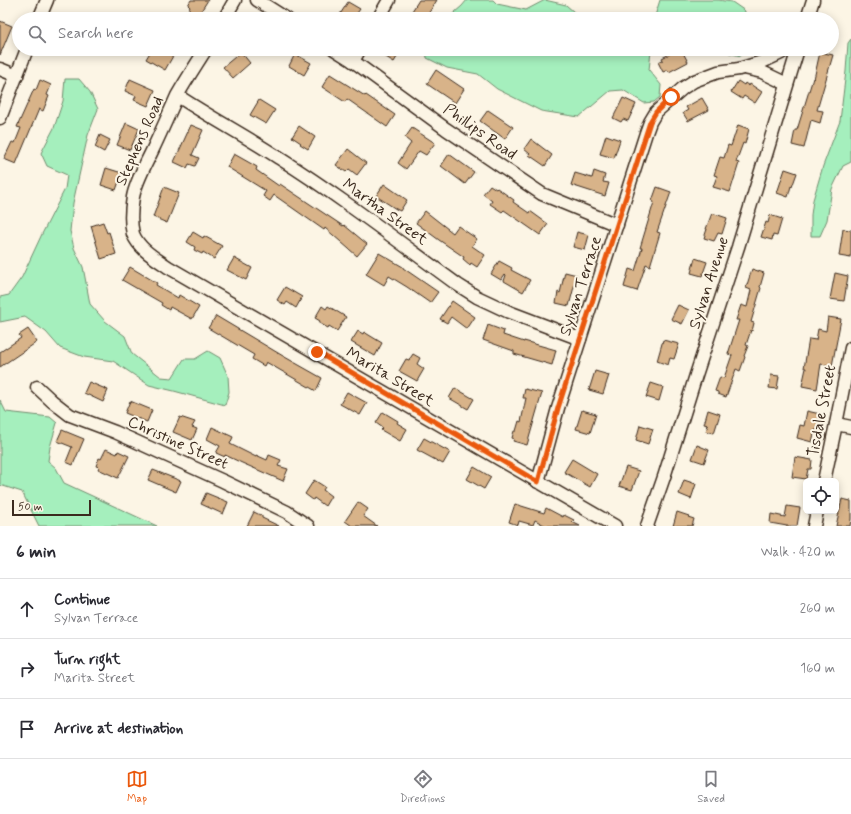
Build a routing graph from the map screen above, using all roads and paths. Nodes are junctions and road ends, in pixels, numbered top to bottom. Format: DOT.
graph roads {
  1 [pos="46,0"];
  2 [pos="235,0"];
  3 [pos="258,0"];
  4 [pos="389,0"];
  5 [pos="813,0"];
  6 [pos="42,12"];
  7 [pos="228,12"];
  8 [pos="276,12"];
  9 [pos="382,12"];
  10 [pos="809,12"];
  11 [pos="24,56"];
  12 [pos="202,56"];
  13 [pos="345,56"];
  14 [pos="356,56"];
  15 [pos="773,56"];
  16 [pos="796,56"];
  17 [pos="353,61"];
  18 [pos="743,68"];
  19 [pos="0,69"];
  20 [pos="17,76"];
  21 [pos="787,84"];
  22 [pos="178,96"];
  23 [pos="0,118"];
  24 [pos="617,225"];
  25 [pos="226,300"];
  26 [pos="580,339"];
  27 [pos="851,348"];
  28 [pos="37,387"];
  29 [pos="836,424"];
  30 [pos="851,427"];
  31 [pos="825,478"];
  32 [pos="538,482"];
  33 [pos="816,514"];
  34 [pos="308,526"];
  35 [pos="616,526"];
  36 [pos="647,526"];
  37 [pos="814,526"];
  1 -- 6 [label="street"];
  2 -- 7 [label="street"];
  3 -- 8 [label="street"];
  4 -- 9 [label="street"];
  5 -- 10 [label="street"];
  11 -- 20 [label="street"];
  12 -- 22 [label="street, Stephens Road"];
  13 -- 17 [label="street, Phillips Road"];
  14 -- 17 [label="street"];
  15 -- 18 [label="street, Sylvan Terrace"];
  16 -- 21 [label="street, Sylvan Avenue"];
  17 -- 24 [label="street, Phillips Road"];
  18 -- 21 [label="street, Sylvan Terrace"];
  18 -- 24 [label="street, Sylvan Terrace"];
  19 -- 20 [label="street"];
  20 -- 23 [label="street"];
  21 -- 36 [label="street, Sylvan Avenue"];
  22 -- 25 [label="street, Stephens Road"];
  22 -- 26 [label="street, Martha Street"];
  24 -- 26 [label="street, Sylvan Terrace"];
  25 -- 32 [label="street, Marita Street"];
  26 -- 32 [label="street, Sylvan Terrace"];
  27 -- 29 [label="street, Tisdale Street"];
  28 -- 34 [label="street, Christine Street"];
  29 -- 30 [label="street"];
  29 -- 31 [label="street, Tisdale Street"];
  32 -- 35 [label="street"];
  33 -- 37 [label="street"];
}
